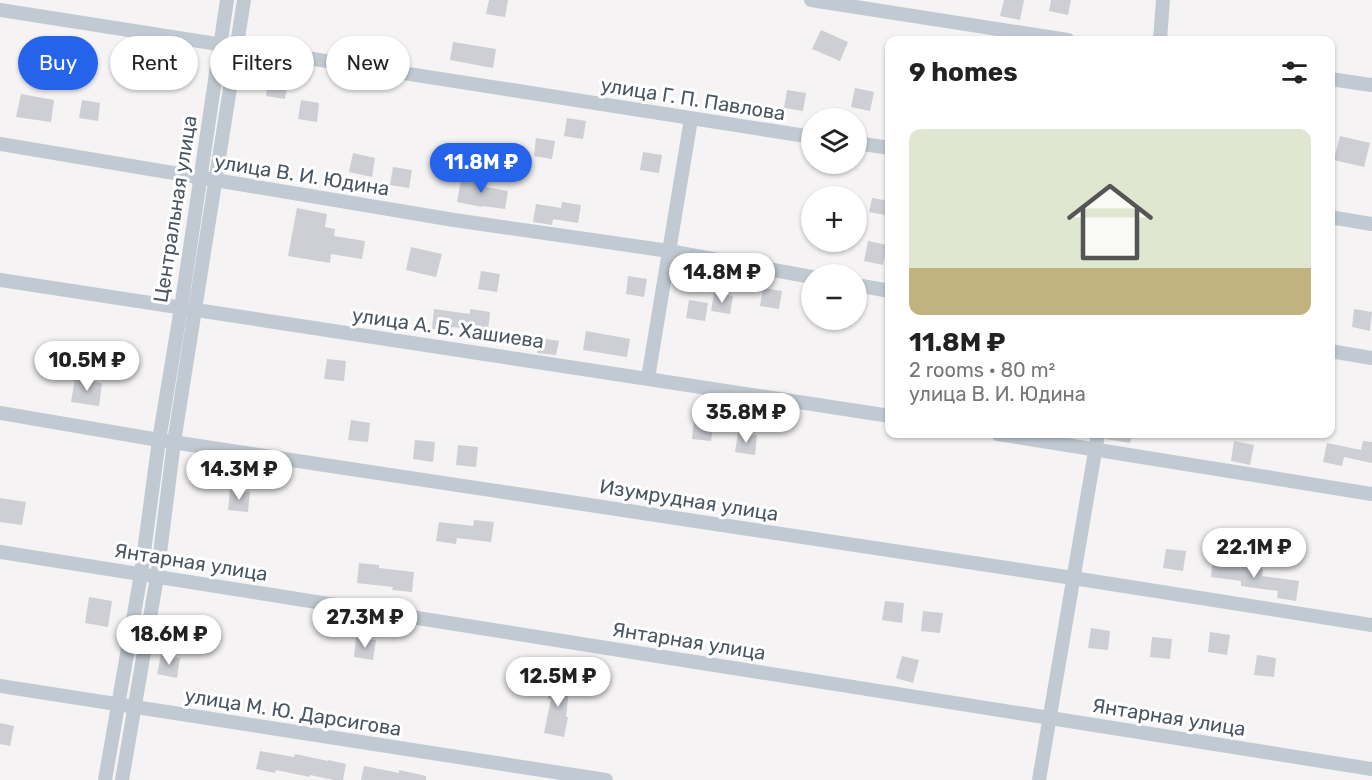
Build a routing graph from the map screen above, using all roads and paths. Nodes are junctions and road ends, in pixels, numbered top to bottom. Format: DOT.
graph roads {
  1 [pos="227,0"];
  2 [pos="244,0"];
  3 [pos="811,0"];
  4 [pos="1163,0"];
  5 [pos="0,10"];
  6 [pos="221,36"];
  7 [pos="238,36"];
  8 [pos="1042,36"];
  9 [pos="1160,36"];
  10 [pos="210,43"];
  11 [pos="314,59"];
  12 [pos="1335,80"];
  13 [pos="1372,85"];
  14 [pos="213,90"];
  15 [pos="229,90"];
  16 [pos="691,119"];
  17 [pos="801,135"];
  18 [pos="0,144"];
  19 [pos="867,145"];
  20 [pos="885,147"];
  21 [pos="200,177"];
  22 [pos="215,180"];
  23 [pos="1335,218"];
  24 [pos="1372,224"];
  25 [pos="669,251"];
  26 [pos="801,275"];
  27 [pos="0,280"];
  28 [pos="867,287"];
  29 [pos="885,290"];
  30 [pos="181,308"];
  31 [pos="195,311"];
  32 [pos="1335,352"];
  33 [pos="1372,358"];
  34 [pos="648,378"];
  35 [pos="0,413"];
  36 [pos="885,415"];
  37 [pos="1024,438"];
  38 [pos="1097,438"];
  39 [pos="159,440"];
  40 [pos="174,442"];
  41 [pos="1096,449"];
  42 [pos="1372,494"];
  43 [pos="0,552"];
  44 [pos="141,574"];
  45 [pos="157,577"];
  46 [pos="1073,578"];
  47 [pos="1372,625"];
  48 [pos="0,686"];
  49 [pos="119,705"];
  50 [pos="135,708"];
  51 [pos="1049,717"];
  52 [pos="1372,769"];
  53 [pos="105,780"];
  54 [pos="122,780"];
  55 [pos="606,780"];
  56 [pos="1039,780"];
  1 -- 6 [label="street, Центральная улица"];
  2 -- 7 [label="street, Центральная улица"];
  3 -- 8 [label="street"];
  4 -- 9 [label="street"];
  5 -- 10 [label="street, улица Г. П. Павлова"];
  11 -- 16 [label="street, улица Г. П. Павлова"];
  12 -- 13 [label="street"];
  14 -- 21 [label="street, Центральная улица"];
  15 -- 22 [label="street, Центральная улица"];
  16 -- 17 [label="street, улица Г. П. Павлова"];
  16 -- 25 [label="street"];
  18 -- 21 [label="street, улица В. И. Юдина"];
  19 -- 20 [label="street"];
  21 -- 22 [label="street, улица В. И. Юдина"];
  21 -- 30 [label="street, Центральная улица"];
  22 -- 25 [label="street, улица В. И. Юдина"];
  22 -- 31 [label="street, Центральная улица"];
  23 -- 24 [label="street"];
  25 -- 26 [label="street, улица В. И. Юдина"];
  25 -- 34 [label="street"];
  27 -- 30 [label="street, улица А. Б. Хашиева"];
  28 -- 29 [label="street"];
  30 -- 31 [label="street, улица А. Б. Хашиева"];
  30 -- 39 [label="street, Центральная улица"];
  31 -- 34 [label="street, улица А. Б. Хашиева"];
  31 -- 40 [label="street, Центральная улица"];
  32 -- 33 [label="street"];
  34 -- 36 [label="street, улица А. Б. Хашиева"];
  35 -- 39 [label="street, Изумрудная улица"];
  37 -- 41 [label="street"];
  38 -- 41 [label="street"];
  39 -- 40 [label="street, Изумрудная улица"];
  39 -- 44 [label="street, Центральная улица"];
  40 -- 45 [label="street, Центральная улица"];
  40 -- 46 [label="street, Изумрудная улица"];
  41 -- 42 [label="street"];
  41 -- 46 [label="street"];
  43 -- 44 [label="street, Янтарная улица"];
  44 -- 45 [label="street, Янтарная улица"];
  44 -- 49 [label="street, Центральная улица"];
  45 -- 50 [label="street, Центральная улица"];
  45 -- 51 [label="street, Янтарная улица"];
  46 -- 47 [label="street, Изумрудная улица"];
  46 -- 51 [label="street"];
  48 -- 49 [label="street, улица М. Ю. Дарсигова"];
  49 -- 50 [label="street, улица М. Ю. Дарсигова"];
  49 -- 53 [label="street, Центральная улица"];
  50 -- 54 [label="street, Центральная улица"];
  50 -- 55 [label="street, улица М. Ю. Дарсигова"];
  51 -- 52 [label="street, Янтарная улица"];
  51 -- 56 [label="street"];
}
